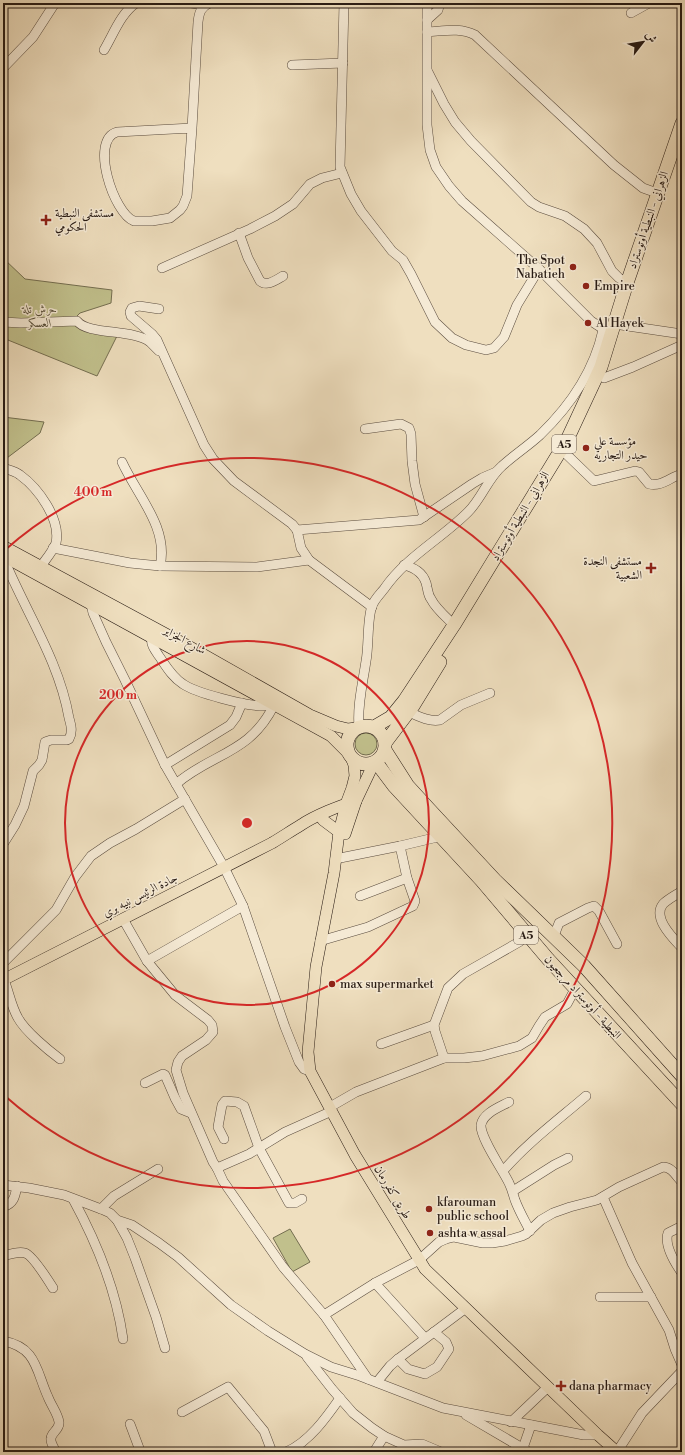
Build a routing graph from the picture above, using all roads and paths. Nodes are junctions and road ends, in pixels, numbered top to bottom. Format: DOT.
graph roads {
  1 [pos="55,3"];
  2 [pos="136,3"];
  3 [pos="191,3"];
  4 [pos="344,3"];
  5 [pos="427,3"];
  6 [pos="440,3"];
  7 [pos="649,3"];
  8 [pos="207,4"];
  9 [pos="631,13"];
  10 [pos="427,20"];
  11 [pos="427,32"];
  12 [pos="104,50"];
  13 [pos="343,63"];
  14 [pos="292,65"];
  15 [pos="3,68"];
  16 [pos="427,70"];
  17 [pos="682,123"];
  18 [pos="192,128"];
  19 [pos="682,145"];
  20 [pos="342,173"];
  21 [pos="657,193"];
  22 [pos="239,233"];
  23 [pos="162,268"];
  24 [pos="538,269"];
  25 [pos="283,276"];
  26 [pos="627,284"];
  27 [pos="159,309"];
  28 [pos="3,322"];
  29 [pos="621,325"];
  30 [pos="607,332"];
  31 [pos="682,334"];
  32 [pos="682,344"];
  33 [pos="165,359"];
  34 [pos="604,378"];
  35 [pos="365,429"];
  36 [pos="565,453"];
  37 [pos="122,462"];
  38 [pos="3,468"];
  39 [pos="496,472"];
  40 [pos="682,474"];
  41 [pos="424,517"];
  42 [pos="297,530"];
  43 [pos="3,546"];
  44 [pos="53,548"];
  45 [pos="3,556"];
  46 [pos="309,560"];
  47 [pos="404,565"];
  48 [pos="41,566"];
  49 [pos="160,566"];
  50 [pos="91,604"];
  51 [pos="372,607"];
  52 [pos="454,625"];
  53 [pos="152,636"];
  54 [pos="490,693"];
  55 [pos="242,702"];
  56 [pos="273,704"];
  57 [pos="408,712"];
  58 [pos="374,727"];
  59 [pos="358,728"];
  60 [pos="385,747"];
  61 [pos="350,755"];
  62 [pos="375,762"];
  63 [pos="165,765"];
  64 [pos="176,784"];
  65 [pos="185,799"];
  66 [pos="350,807"];
  67 [pos="323,820"];
  68 [pos="339,832"];
  69 [pos="289,834"];
  70 [pos="442,836"];
  71 [pos="3,844"];
  72 [pos="400,846"];
  73 [pos="337,859"];
  74 [pos="224,867"];
  75 [pos="407,878"];
  76 [pos="682,891"];
  77 [pos="360,896"];
  78 [pos="243,906"];
  79 [pos="123,919"];
  80 [pos="527,935"];
  81 [pos="554,936"];
  82 [pos="320,941"];
  83 [pos="617,944"];
  84 [pos="682,948"];
  85 [pos="147,961"];
  86 [pos="3,964"];
  87 [pos="4,980"];
  88 [pos="576,989"];
  89 [pos="614,998"];
  90 [pos="596,1012"];
  91 [pos="633,1020"];
  92 [pos="434,1025"];
  93 [pos="616,1034"];
  94 [pos="380,1044"];
  95 [pos="444,1058"];
  96 [pos="60,1059"];
  97 [pos="310,1071"];
  98 [pos="682,1076"];
  99 [pos="145,1083"];
  100 [pos="586,1096"];
  101 [pos="509,1102"];
  102 [pos="682,1104"];
  103 [pos="331,1109"];
  104 [pos="191,1113"];
  105 [pos="224,1139"];
  106 [pos="259,1148"];
  107 [pos="568,1158"];
  108 [pos="217,1168"];
  109 [pos="158,1169"];
  110 [pos="503,1171"];
  111 [pos="682,1182"];
  112 [pos="3,1185"];
  113 [pos="17,1186"];
  114 [pos="513,1192"];
  115 [pos="603,1197"];
  116 [pos="73,1199"];
  117 [pos="302,1199"];
  118 [pos="3,1207"];
  119 [pos="101,1209"];
  120 [pos="117,1220"];
  121 [pos="682,1226"];
  122 [pos="530,1231"];
  123 [pos="3,1256"];
  124 [pos="419,1260"];
  125 [pos="682,1272"];
  126 [pos="375,1283"];
  127 [pos="52,1288"];
  128 [pos="600,1297"];
  129 [pos="651,1297"];
  130 [pos="466,1308"];
  131 [pos="324,1315"];
  132 [pos="434,1332"];
  133 [pos="425,1338"];
  134 [pos="123,1339"];
  135 [pos="3,1341"];
  136 [pos="165,1348"];
  137 [pos="305,1354"];
  138 [pos="398,1359"];
  139 [pos="682,1365"];
  140 [pos="682,1372"];
  141 [pos="373,1381"];
  142 [pos="548,1387"];
  143 [pos="340,1398"];
  144 [pos="457,1410"];
  145 [pos="182,1412"];
  146 [pos="511,1422"];
  147 [pos="130,1424"];
  148 [pos="531,1425"];
  149 [pos="384,1436"];
  150 [pos="598,1436"];
  151 [pos="526,1450"];
  152 [pos="436,1451"];
  153 [pos="615,1451"];
  154 [pos="56,1452"];
  155 [pos="138,1452"];
  156 [pos="272,1452"];
  157 [pos="286,1452"];
  158 [pos="374,1452"];
  1 -- 15 [label="street"];
  2 -- 12 [label="street"];
  3 -- 8 [label="street"];
  4 -- 13 [label="street"];
  5 -- 10 [label="street"];
  6 -- 10 [label="street"];
  7 -- 9 [label="street"];
  8 -- 18 [label="street"];
  10 -- 11 [label="street"];
  11 -- 16 [label="street"];
  11 -- 21 [label="street"];
  13 -- 14 [label="street"];
  13 -- 20 [label="street"];
  16 -- 24 [label="street"];
  16 -- 26 [label="street"];
  17 -- 21 [label="highway, الزهراني - النبطية أوتوستراد / A5"];
  18 -- 18 [label="street"];
  19 -- 29 [label="highway, الزهراني - النبطية أوتوستراد / A5"];
  20 -- 22 [label="street"];
  20 -- 24 [label="street"];
  21 -- 26 [label="highway, الزهراني - النبطية أوتوستراد / A5"];
  22 -- 23 [label="street"];
  22 -- 25 [label="street"];
  24 -- 30 [label="street"];
  26 -- 30 [label="highway, الزهراني - النبطية أوتوستراد / A5"];
  27 -- 33 [label="street"];
  28 -- 33 [label="street"];
  29 -- 31 [label="street"];
  29 -- 34 [label="highway, الزهراني - النبطية أوتوستراد / A5"];
  30 -- 39 [label="street"];
  30 -- 52 [label="highway, الزهراني - النبطية أوتوستراد / A5"];
  32 -- 34 [label="street"];
  33 -- 42 [label="street"];
  34 -- 36 [label="highway, الزهراني - النبطية أوتوستراد / A5"];
  35 -- 41 [label="street"];
  36 -- 40 [label="street"];
  36 -- 57 [label="highway, الزهراني - النبطية أوتوستراد / A5"];
  37 -- 49 [label="street"];
  38 -- 44 [label="street"];
  39 -- 41 [label="street"];
  39 -- 47 [label="street"];
  41 -- 42 [label="street"];
  42 -- 46 [label="street"];
  43 -- 48 [label="main road, شارع الجزاير"];
  44 -- 48 [label="street"];
  44 -- 49 [label="street"];
  45 -- 50 [label="main road, شارع الجزاير"];
  45 -- 71 [label="street"];
  46 -- 49 [label="street"];
  46 -- 51 [label="street"];
  47 -- 51 [label="street"];
  47 -- 52 [label="street"];
  48 -- 59 [label="main road, شارع الجزاير"];
  50 -- 53 [label="main road, شارع الجزاير"];
  50 -- 63 [label="street"];
  51 -- 59 [label="street"];
  52 -- 58 [label="highway, الزهراني - النبطية أوتوستراد / A5"];
  53 -- 55 [label="street"];
  53 -- 56 [label="main road, شارع الجزاير"];
  54 -- 57 [label="street"];
  55 -- 56 [label="street"];
  55 -- 63 [label="street"];
  56 -- 61 [label="main road, شارع الجزاير"];
  56 -- 64 [label="street"];
  57 -- 60 [label="highway, الزهراني - النبطية أوتوستراد / A5"];
  58 -- 59 [label="highway"];
  58 -- 60 [label="highway, A5"];
  59 -- 61 [label="highway"];
  60 -- 62 [label="highway, A5"];
  60 -- 81 [label="highway, النبطية - أوتوستراد مرجعيون / A5"];
  61 -- 62 [label="highway"];
  61 -- 66 [label="main road"];
  62 -- 66 [label="main road"];
  62 -- 70 [label="highway, النبطية - أوتوستراد مرجعيون / A5"];
  63 -- 64 [label="street"];
  64 -- 65 [label="street"];
  65 -- 74 [label="street"];
  65 -- 86 [label="street"];
  66 -- 67 [label="main road"];
  66 -- 68 [label="main road"];
  66 -- 69 [label="main road"];
  66 -- 73 [label="main road"];
  67 -- 68 [label="main road"];
  67 -- 69 [label="main road"];
  68 -- 73 [label="main road"];
  69 -- 74 [label="main road, جادة الرئيس نبيه بري"];
  70 -- 72 [label="street"];
  70 -- 80 [label="highway, النبطية - أوتوستراد مرجعيون / A5"];
  72 -- 73 [label="street"];
  72 -- 75 [label="street"];
  73 -- 82 [label="main road, طريق كفررمان"];
  74 -- 78 [label="street"];
  74 -- 79 [label="main road, جادة الرئيس نبيه بري"];
  75 -- 77 [label="street"];
  75 -- 82 [label="street"];
  76 -- 84 [label="street"];
  78 -- 85 [label="street"];
  78 -- 97 [label="street"];
  79 -- 85 [label="street"];
  79 -- 87 [label="main road, جادة الرئيس نبيه بري"];
  80 -- 88 [label="highway, النبطية - أوتوستراد مرجعيون / A5"];
  80 -- 92 [label="street"];
  81 -- 83 [label="street"];
  81 -- 89 [label="highway, النبطية - أوتوستراد مرجعيون / A5"];
  82 -- 97 [label="main road, طريق كفررمان"];
  85 -- 104 [label="street"];
  87 -- 96 [label="street"];
  88 -- 90 [label="highway, النبطية - أوتوستراد مرجعيون / A5"];
  88 -- 95 [label="street"];
  89 -- 90 [label="highway"];
  89 -- 91 [label="highway, النبطية - أوتوستراد مرجعيون / A5"];
  90 -- 93 [label="highway, النبطية - أوتوستراد مرجعيون / A5"];
  91 -- 93 [label="highway"];
  91 -- 98 [label="highway, النبطية - أوتوستراد مرجعيون / A5"];
  92 -- 94 [label="street"];
  92 -- 95 [label="street"];
  93 -- 102 [label="highway, النبطية - أوتوستراد مرجعيون / A5"];
  95 -- 103 [label="street"];
  97 -- 103 [label="main road, طريق كفررمان"];
  99 -- 104 [label="street"];
  100 -- 110 [label="street"];
  101 -- 110 [label="street"];
  103 -- 106 [label="street"];
  103 -- 124 [label="main road, طريق كفررمان"];
  104 -- 108 [label="street"];
  105 -- 106 [label="street"];
  106 -- 108 [label="street"];
  106 -- 117 [label="street"];
  107 -- 114 [label="street"];
  108 -- 131 [label="street"];
  109 -- 119 [label="street"];
  110 -- 114 [label="street"];
  111 -- 115 [label="street"];
  112 -- 113 [label="street"];
  113 -- 116 [label="street"];
  113 -- 118 [label="street"];
  114 -- 122 [label="street"];
  115 -- 122 [label="street"];
  115 -- 129 [label="street"];
  116 -- 119 [label="street"];
  116 -- 134 [label="street"];
  119 -- 120 [label="street"];
  120 -- 136 [label="street"];
  120 -- 137 [label="street"];
  121 -- 125 [label="street"];
  122 -- 124 [label="street"];
  123 -- 127 [label="street"];
  124 -- 126 [label="street"];
  124 -- 130 [label="main road, طريق كفررمان"];
  126 -- 131 [label="street"];
  126 -- 133 [label="street"];
  128 -- 129 [label="street"];
  129 -- 139 [label="street"];
  130 -- 132 [label="street"];
  130 -- 142 [label="main road, طريق كفررمان"];
  131 -- 141 [label="street"];
  132 -- 133 [label="street"];
  132 -- 138 [label="street"];
  133 -- 138 [label="street"];
  135 -- 154 [label="street"];
  137 -- 141 [label="street"];
  137 -- 143 [label="street"];
  138 -- 141 [label="street"];
  140 -- 153 [label="street"];
  141 -- 144 [label="street"];
  142 -- 146 [label="street"];
  142 -- 150 [label="main road, طريق كفررمان"];
  143 -- 149 [label="street"];
  143 -- 157 [label="street"];
  144 -- 146 [label="street"];
  144 -- 151 [label="street"];
  145 -- 156 [label="street"];
  146 -- 148 [label="street"];
  147 -- 155 [label="street"];
  148 -- 150 [label="street"];
  148 -- 151 [label="street"];
  149 -- 152 [label="street"];
  149 -- 158 [label="street"];
  150 -- 153 [label="main road, طريق كفررمان"];
}
